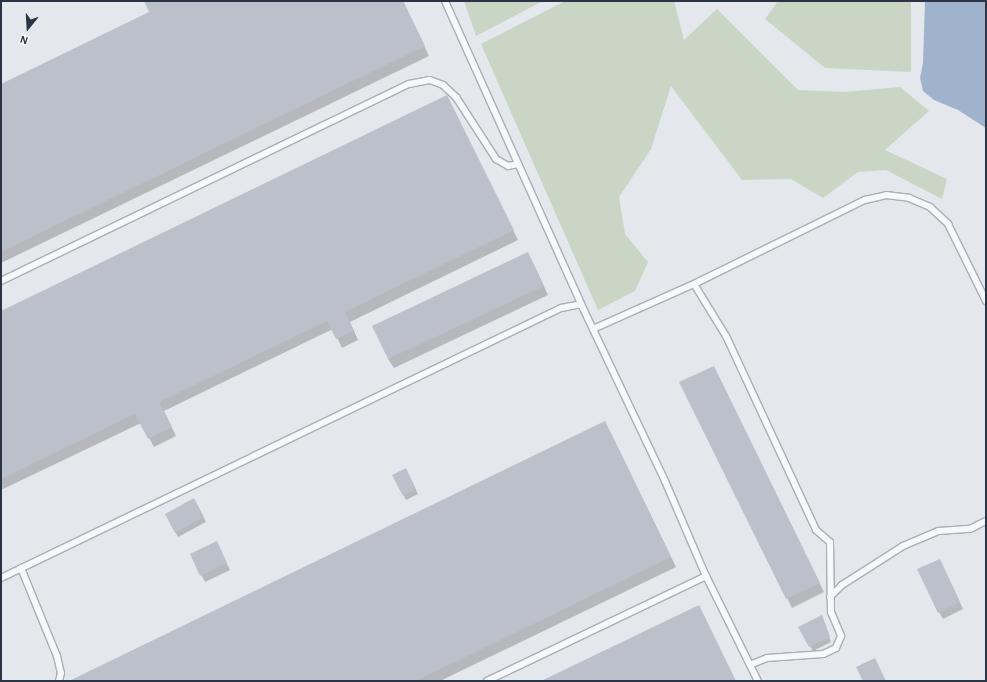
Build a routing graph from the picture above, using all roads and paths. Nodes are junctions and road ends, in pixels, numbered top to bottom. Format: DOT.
graph roads {
  1 [pos="445,1"];
  2 [pos="518,164"];
  3 [pos="1,281"];
  4 [pos="694,284"];
  5 [pos="986,301"];
  6 [pos="581,304"];
  7 [pos="593,329"];
  8 [pos="986,521"];
  9 [pos="21,568"];
  10 [pos="706,576"];
  11 [pos="1,578"];
  12 [pos="830,597"];
  13 [pos="750,665"];
  14 [pos="59,681"];
  15 [pos="487,681"];
  16 [pos="758,681"];
  1 -- 2 [label="lane"];
  2 -- 3 [label="lane"];
  2 -- 6 [label="lane"];
  4 -- 5 [label="lane"];
  4 -- 7 [label="lane"];
  4 -- 12 [label="lane"];
  6 -- 7 [label="lane"];
  6 -- 9 [label="lane"];
  7 -- 10 [label="lane"];
  8 -- 12 [label="lane"];
  9 -- 11 [label="lane"];
  9 -- 14 [label="lane"];
  10 -- 13 [label="lane"];
  10 -- 15 [label="lane"];
  12 -- 13 [label="lane"];
  13 -- 16 [label="lane"];
}
